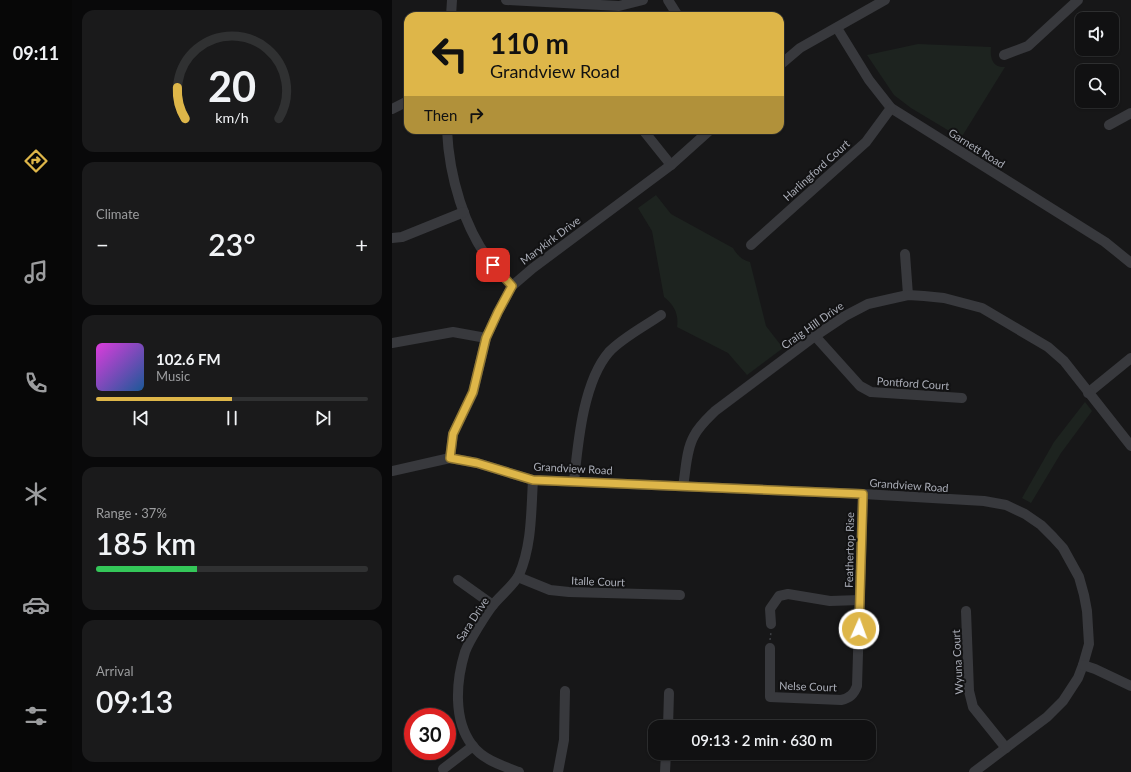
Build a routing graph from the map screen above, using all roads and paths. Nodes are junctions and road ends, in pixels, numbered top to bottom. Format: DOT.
graph roads {
  1 [pos="452,0"];
  2 [pos="506,0"];
  3 [pos="643,0"];
  4 [pos="668,0"];
  5 [pos="885,0"];
  6 [pos="1078,0"];
  7 [pos="546,1"];
  8 [pos="451,12"];
  9 [pos="676,12"];
  10 [pos="837,28"];
  11 [pos="1004,55"];
  12 [pos="784,62"];
  13 [pos="404,103"];
  14 [pos="891,108"];
  15 [pos="392,109"];
  16 [pos="1131,113"];
  17 [pos="1109,125"];
  18 [pos="448,134"];
  19 [pos="646,134"];
  20 [pos="706,134"];
  21 [pos="671,165"];
  22 [pos="464,212"];
  23 [pos="392,238"];
  24 [pos="751,245"];
  25 [pos="905,254"];
  26 [pos="1131,263"];
  27 [pos="512,286"];
  28 [pos="908,296"];
  29 [pos="661,315"];
  30 [pos="815,336"];
  31 [pos="486,338"];
  32 [pos="392,344"];
  33 [pos="1131,358"];
  34 [pos="1088,393"];
  35 [pos="962,398"];
  36 [pos="1131,446"];
  37 [pos="450,458"];
  38 [pos="392,471"];
  39 [pos="533,480"];
  40 [pos="574,480"];
  41 [pos="683,486"];
  42 [pos="863,494"];
  43 [pos="518,577"];
  44 [pos="458,580"];
  45 [pos="680,595"];
  46 [pos="860,600"];
  47 [pos="493,605"];
  48 [pos="966,611"];
  49 [pos="771,624"];
  50 [pos="770,648"];
  51 [pos="1082,667"];
  52 [pos="1131,686"];
  53 [pos="565,691"];
  54 [pos="670,693"];
  55 [pos="847,699"];
  56 [pos="668,720"];
  57 [pos="473,746"];
  58 [pos="1006,748"];
  59 [pos="666,760"];
  60 [pos="443,769"];
  61 [pos="519,772"];
  62 [pos="558,772"];
  63 [pos="665,772"];
  64 [pos="974,772"];
  1 -- 8 [label="street"];
  2 -- 7 [label="street"];
  3 -- 7 [label="street"];
  4 -- 9 [label="street"];
  5 -- 10 [label="street"];
  6 -- 11 [label="street"];
  10 -- 12 [label="street"];
  10 -- 14 [label="street, Garnett Road"];
  13 -- 15 [label="street"];
  14 -- 24 [label="street, Harlingford Court"];
  14 -- 26 [label="street, Garnett Road"];
  16 -- 17 [label="street"];
  18 -- 22 [label="street"];
  19 -- 21 [label="street"];
  20 -- 21 [label="street, Marykirk Drive"];
  21 -- 27 [label="street, Marykirk Drive"];
  22 -- 23 [label="street"];
  22 -- 27 [label="street"];
  25 -- 28 [label="street"];
  27 -- 31 [label="street, Marykirk Drive"];
  28 -- 30 [label="street, Craig Hill Drive"];
  28 -- 34 [label="street, Craig Hill Drive"];
  29 -- 40 [label="street"];
  30 -- 35 [label="street, Pontford Court"];
  30 -- 41 [label="street, Craig Hill Drive"];
  31 -- 32 [label="street"];
  31 -- 37 [label="street, Marykirk Drive"];
  33 -- 34 [label="street"];
  34 -- 36 [label="street, Craig Hill Drive"];
  37 -- 38 [label="street, Grandview Road"];
  37 -- 39 [label="street, Grandview Road"];
  39 -- 40 [label="street, Grandview Road"];
  39 -- 43 [label="street, Sara Drive"];
  40 -- 41 [label="street, Grandview Road"];
  41 -- 42 [label="street, Grandview Road"];
  42 -- 46 [label="street, Feathertop Rise"];
  42 -- 51 [label="street, Grandview Road"];
  43 -- 45 [label="street, Italle Court"];
  43 -- 47 [label="street, Sara Drive"];
  44 -- 47 [label="street"];
  46 -- 49 [label="street"];
  46 -- 55 [label="street, Feathertop Rise"];
  47 -- 57 [label="street, Sara Drive"];
  48 -- 58 [label="street, Wyuna Court"];
  49 -- 50 [label="path"];
  50 -- 55 [label="street, Nelse Court"];
  51 -- 52 [label="street"];
  51 -- 58 [label="street, Grandview Road"];
  53 -- 62 [label="street"];
  54 -- 56 [label="street"];
  57 -- 60 [label="street"];
  57 -- 61 [label="street, Sara Drive"];
  58 -- 64 [label="street, Grandview Road"];
  59 -- 63 [label="street"];
}
